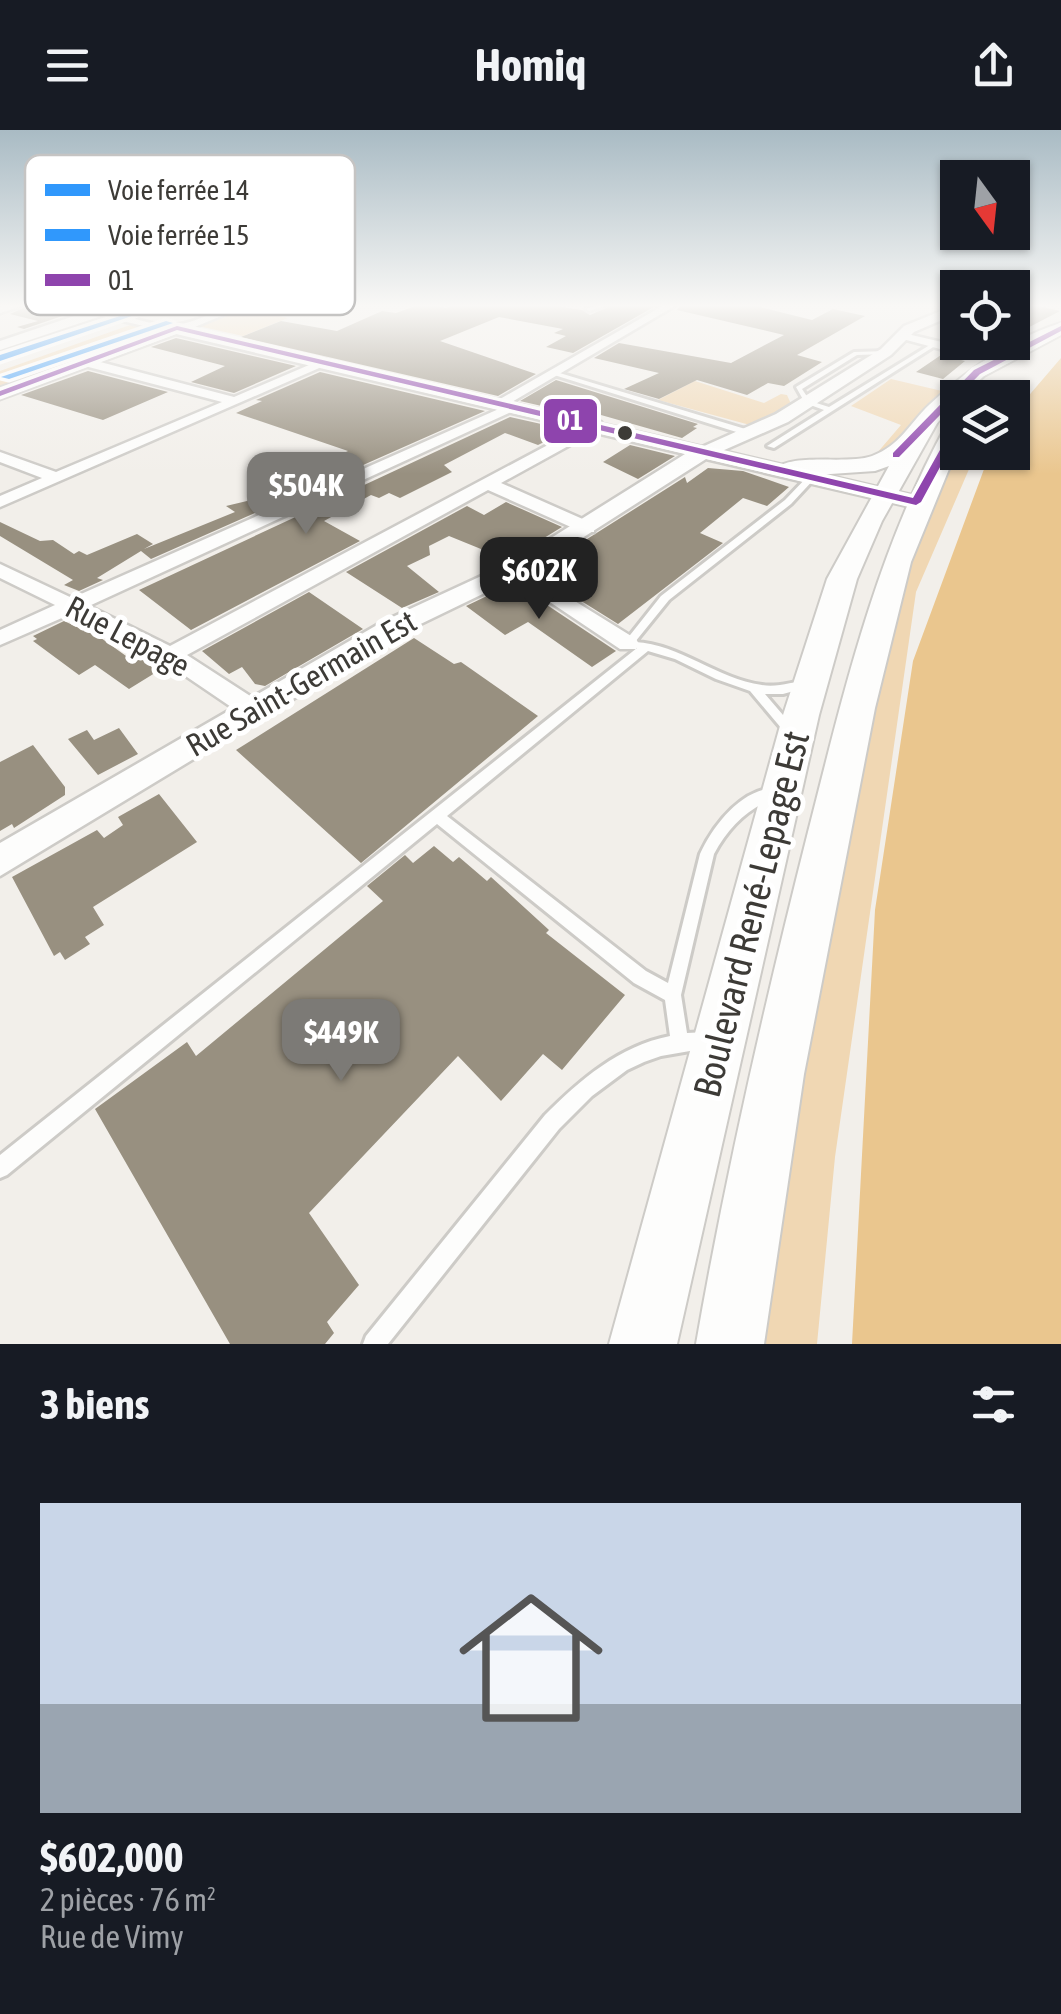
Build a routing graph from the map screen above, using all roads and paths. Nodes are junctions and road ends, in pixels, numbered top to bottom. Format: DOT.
graph roads {
  1 [pos="90,361"];
  2 [pos="321,361"];
  3 [pos="574,361"];
  4 [pos="872,361"];
  5 [pos="920,361"];
  6 [pos="978,361"];
  7 [pos="996,361"];
  8 [pos="1025,361"];
  9 [pos="86,362"];
  10 [pos="327,362"];
  11 [pos="977,372"];
  12 [pos="552,373"];
  13 [pos="999,380"];
  14 [pos="0,394"];
  15 [pos="234,401"];
  16 [pos="807,402"];
  17 [pos="508,404"];
  18 [pos="830,410"];
  19 [pos="596,425"];
  20 [pos="755,431"];
  21 [pos="911,444"];
  22 [pos="940,448"];
  23 [pos="708,451"];
  24 [pos="0,457"];
  25 [pos="775,460"];
  26 [pos="813,476"];
  27 [pos="56,478"];
  28 [pos="489,484"];
  29 [pos="902,498"];
  30 [pos="0,502"];
  31 [pos="588,528"];
  32 [pos="0,570"];
  33 [pos="515,570"];
  34 [pos="72,604"];
  35 [pos="0,638"];
  36 [pos="637,645"];
  37 [pos="170,655"];
  38 [pos="810,681"];
  39 [pos="754,688"];
  40 [pos="252,708"];
  41 [pos="795,738"];
  42 [pos="785,791"];
  43 [pos="438,816"];
  44 [pos="0,861"];
  45 [pos="673,995"];
  46 [pos="699,1041"];
  47 [pos="0,1168"];
  48 [pos="374,1344"];
  49 [pos="643,1344"];
  50 [pos="730,1344"];
  1 -- 9 [label="street"];
  2 -- 10 [label="street"];
  3 -- 12 [label="street"];
  4 -- 16 [label="street, Rue Saint-Germain Est"];
  5 -- 18 [label="lane"];
  6 -- 11 [label="main road"];
  7 -- 11 [label="main road"];
  8 -- 13 [label="main road"];
  9 -- 14 [label="street"];
  9 -- 15 [label="street"];
  10 -- 15 [label="street"];
  10 -- 17 [label="street"];
  11 -- 21 [label="main road"];
  12 -- 17 [label="street"];
  12 -- 20 [label="lane"];
  15 -- 27 [label="street"];
  16 -- 18 [label="lane"];
  16 -- 20 [label="street, Rue Saint-Germain Est"];
  17 -- 19 [label="street"];
  17 -- 34 [label="street"];
  18 -- 25 [label="lane"];
  19 -- 23 [label="street"];
  19 -- 28 [label="street"];
  20 -- 23 [label="street, Rue Saint-Germain Est"];
  20 -- 25 [label="street"];
  21 -- 25 [label="main road"];
  21 -- 29 [label="main road"];
  22 -- 29 [label="main road"];
  23 -- 25 [label="street"];
  23 -- 31 [label="street, Rue Saint-Germain Est"];
  24 -- 27 [label="street"];
  25 -- 26 [label="street"];
  26 -- 29 [label="street"];
  26 -- 36 [label="lane"];
  27 -- 30 [label="street"];
  28 -- 31 [label="street"];
  28 -- 37 [label="street"];
  29 -- 38 [label="main road, Boulevard René-Lepage Est"];
  29 -- 50 [label="main road, Boulevard René-Lepage Est"];
  31 -- 33 [label="street, Rue Saint-Germain Est"];
  32 -- 34 [label="street, Rue Lepage"];
  33 -- 36 [label="street"];
  33 -- 40 [label="street, Rue Saint-Germain Est"];
  34 -- 35 [label="street"];
  34 -- 37 [label="street, Rue Lepage"];
  36 -- 39 [label="lane"];
  36 -- 43 [label="lane"];
  37 -- 40 [label="street, Rue Lepage"];
  38 -- 39 [label="lane"];
  38 -- 41 [label="main road, Boulevard René-Lepage Est"];
  39 -- 41 [label="lane"];
  40 -- 44 [label="street, Rue Saint-Germain Est"];
  41 -- 42 [label="main road, Boulevard René-Lepage Est"];
  42 -- 45 [label="lane"];
  42 -- 46 [label="main road, Boulevard René-Lepage Est"];
  43 -- 45 [label="lane"];
  43 -- 47 [label="lane"];
  45 -- 46 [label="lane"];
  46 -- 48 [label="lane"];
  46 -- 49 [label="main road, Boulevard René-Lepage Est"];
}
